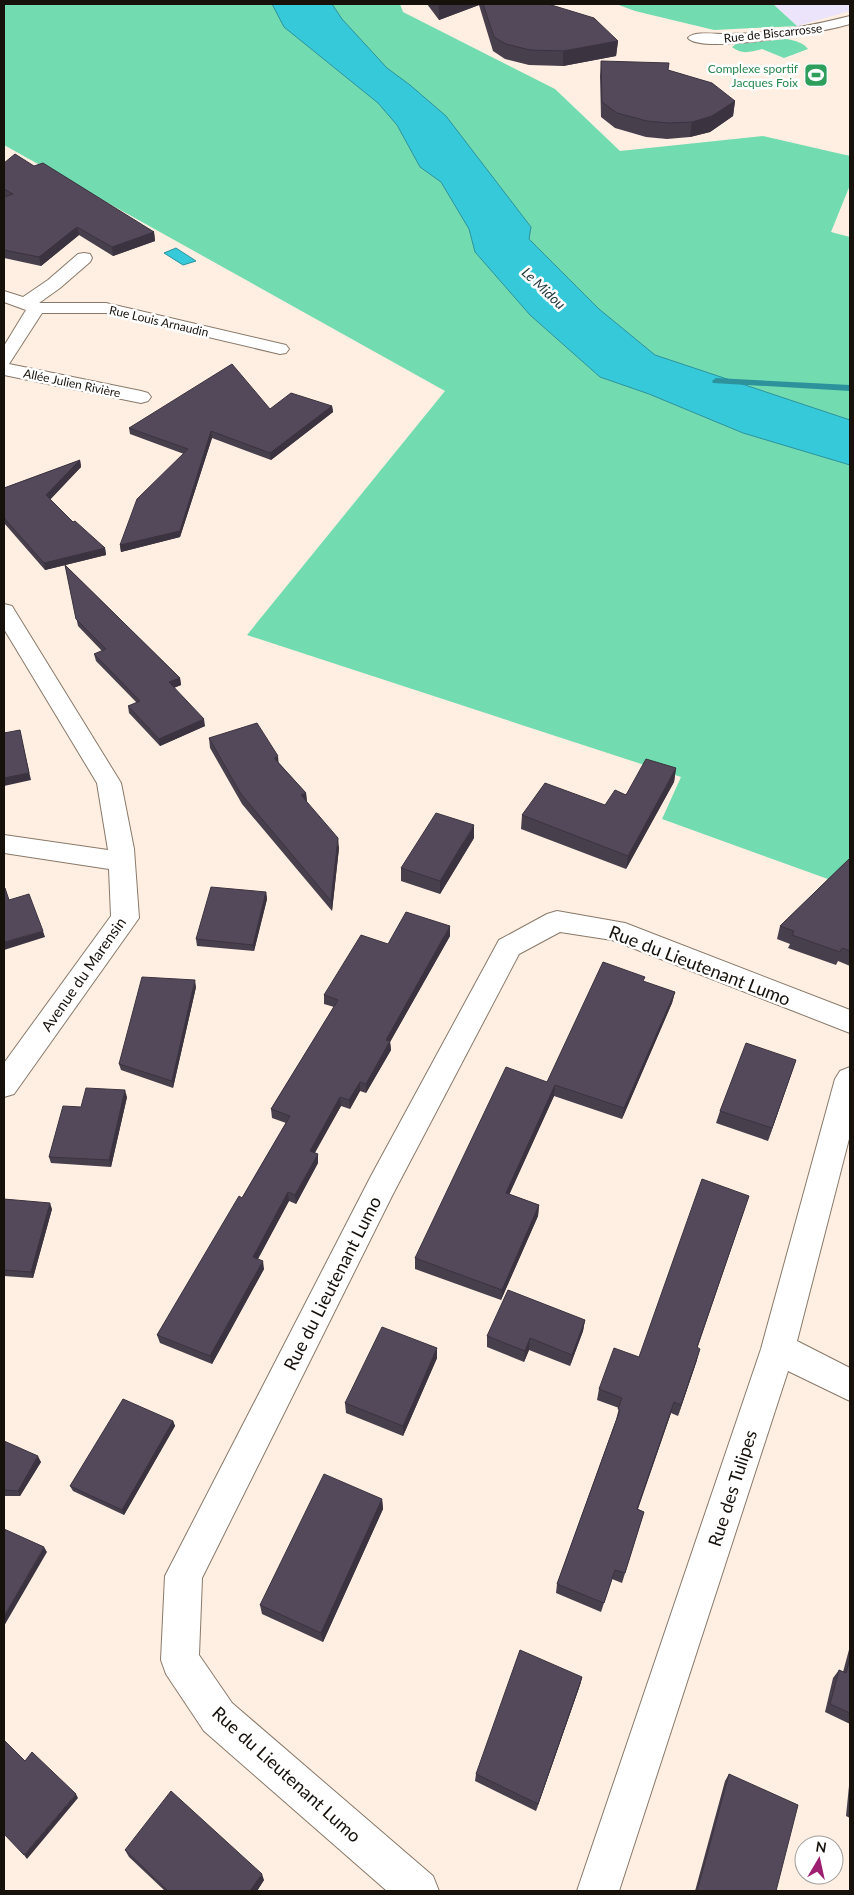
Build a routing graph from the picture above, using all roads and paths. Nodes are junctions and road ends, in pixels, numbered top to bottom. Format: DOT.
graph roads {
  1 [pos="850,20"];
  2 [pos="695,38"];
  3 [pos="84,258"];
  4 [pos="4,296"];
  5 [pos="31,306"];
  6 [pos="280,349"];
  7 [pos="4,360"];
  8 [pos="4,369"];
  9 [pos="140,397"];
  10 [pos="4,611"];
  11 [pos="4,844"];
  12 [pos="122,862"];
  13 [pos="850,1022"];
  14 [pos="850,1079"];
  15 [pos="4,1085"];
  16 [pos="778,1349"];
  17 [pos="850,1385"];
  18 [pos="418,1891"];
  19 [pos="598,1891"];
  1 -- 2 [label="street, Rue de Biscarrosse"];
  3 -- 5 [label="street"];
  4 -- 5 [label="street, Rue Louis Arnaudin"];
  5 -- 6 [label="street, Rue Louis Arnaudin"];
  5 -- 7 [label="street"];
  8 -- 9 [label="street, Allée Julien Rivière"];
  10 -- 12 [label="street, Avenue du Marensin"];
  11 -- 12 [label="street"];
  12 -- 15 [label="street, Avenue du Marensin"];
  13 -- 18 [label="street, Rue du Lieutenant Lumo"];
  14 -- 16 [label="street, Rue des Tulipes"];
  16 -- 17 [label="street"];
  16 -- 19 [label="street, Rue des Tulipes"];
}
